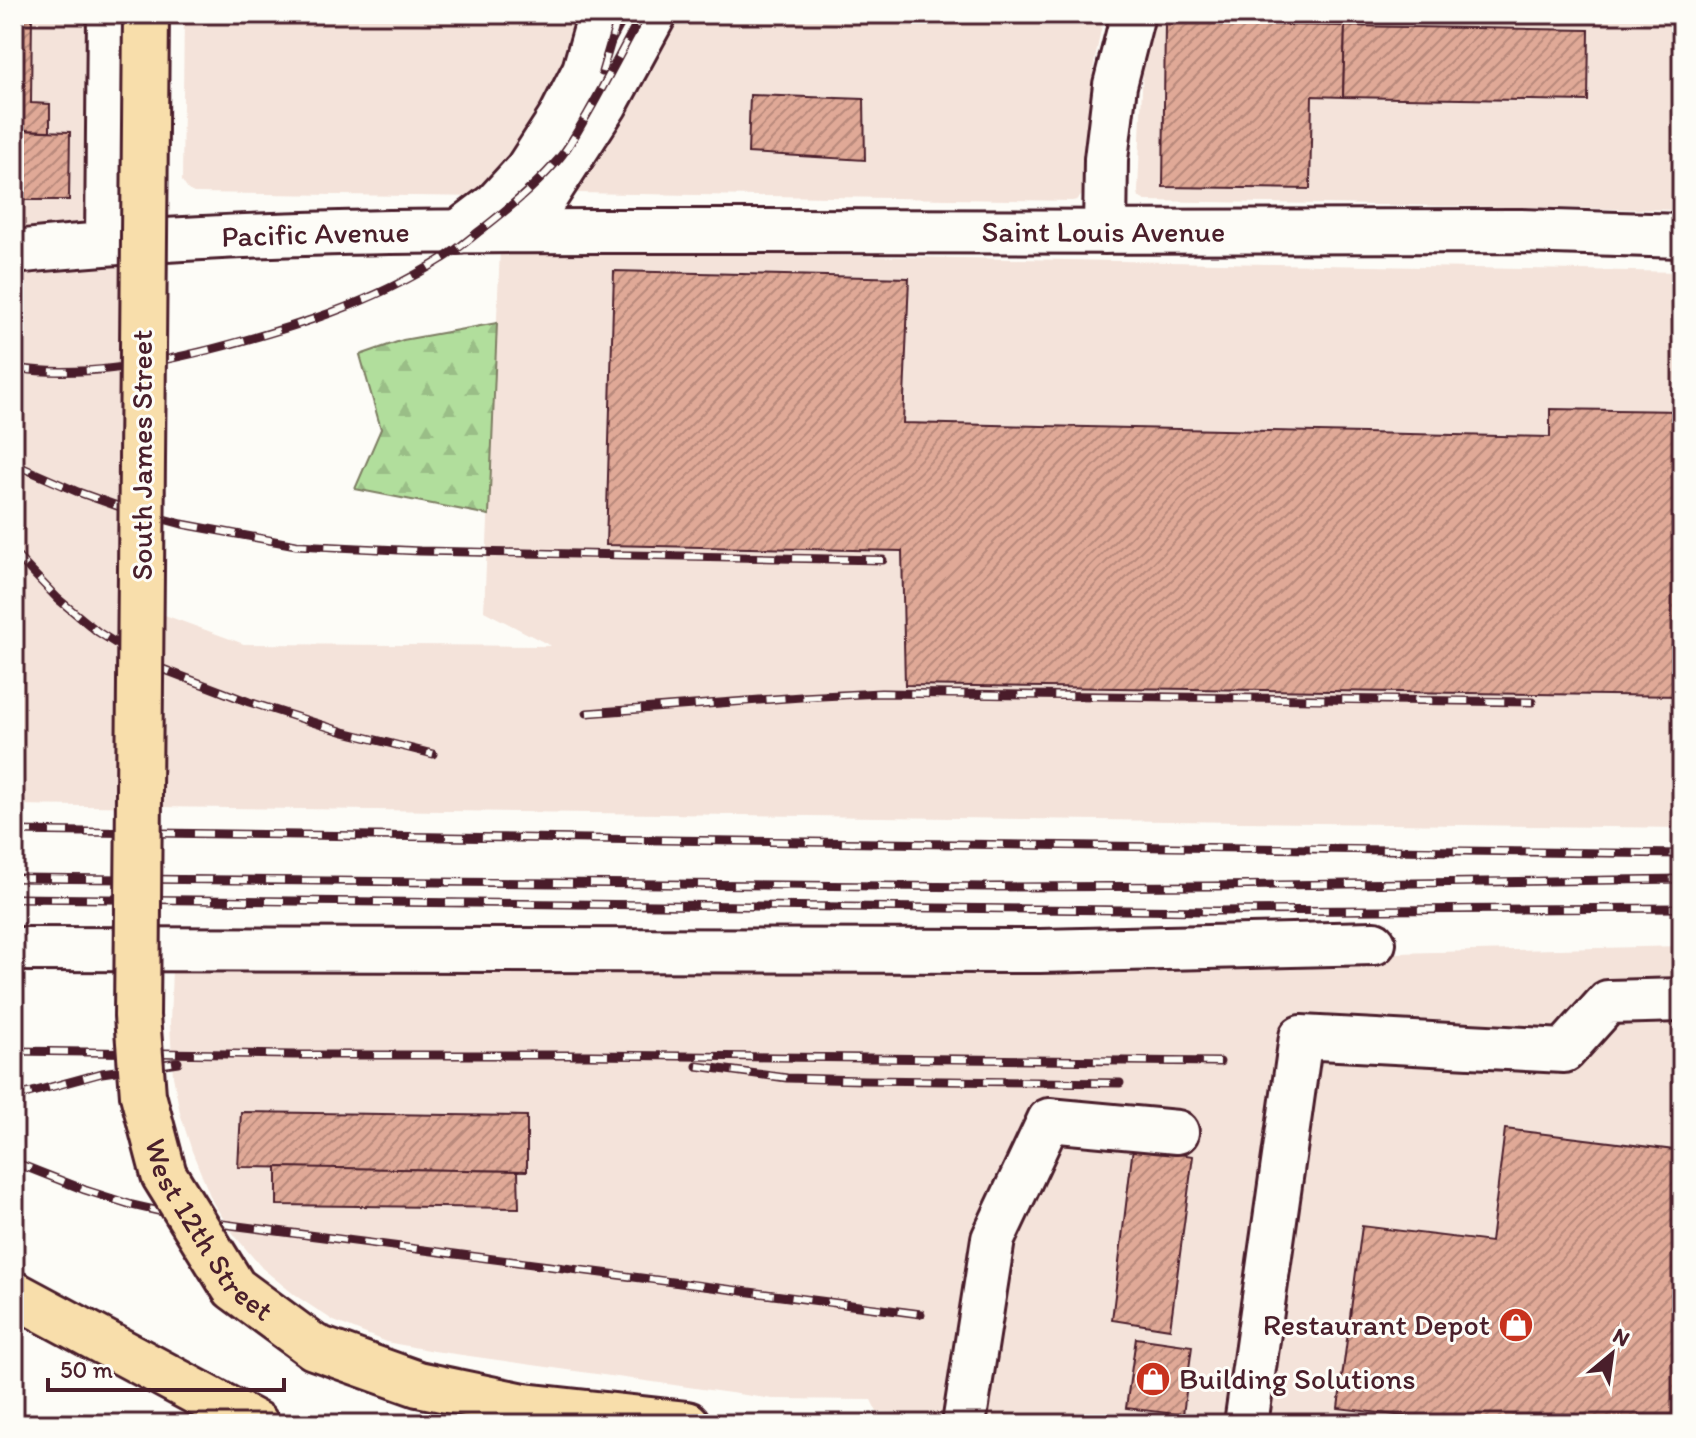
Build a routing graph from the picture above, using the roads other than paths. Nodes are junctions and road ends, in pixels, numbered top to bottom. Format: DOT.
graph roads {
  1 [pos="109,14"];
  2 [pos="146,14"];
  3 [pos="600,14"];
  4 [pos="655,14"];
  5 [pos="1133,14"];
  6 [pos="524,231"];
  7 [pos="458,232"];
  8 [pos="1105,232"];
  9 [pos="1682,236"];
  10 [pos="107,242"];
  11 [pos="14,252"];
  12 [pos="138,895"];
  13 [pos="1374,943"];
  14 [pos="14,949"];
  15 [pos="1682,1000"];
  16 [pos="1177,1132"];
  17 [pos="14,1294"];
  18 [pos="256,1424"];
  19 [pos="687,1424"];
  20 [pos="964,1424"];
  21 [pos="1246,1424"];
  1 -- 10 [label="street"];
  2 -- 12 [label="main road, South James Street, bridge"];
  3 -- 7 [label="street"];
  4 -- 6 [label="street"];
  5 -- 8 [label="street"];
  6 -- 7 [label="street, Pacific Avenue"];
  6 -- 8 [label="street, Saint Louis Avenue"];
  7 -- 10 [label="street, Pacific Avenue"];
  8 -- 9 [label="street, Saint Louis Avenue"];
  10 -- 11 [label="street, Pacific Avenue"];
  12 -- 19 [label="main road, West 12th Street, bridge"];
  13 -- 14 [label="street"];
  15 -- 21 [label="street"];
  16 -- 20 [label="street"];
  17 -- 18 [label="main road"];
}
